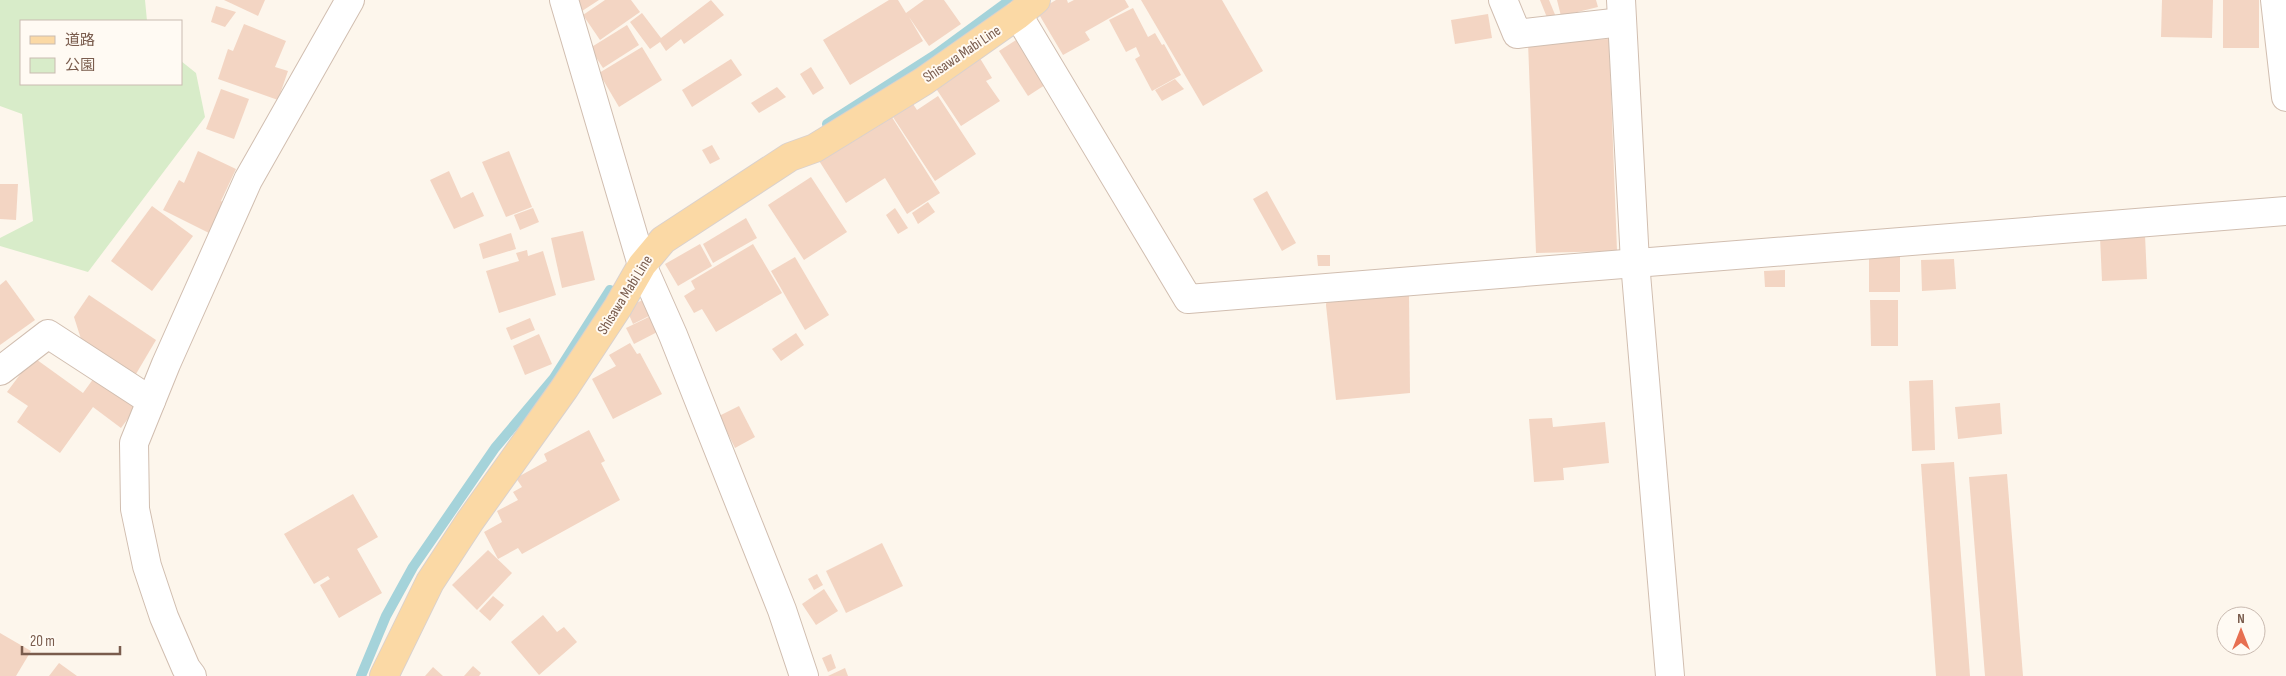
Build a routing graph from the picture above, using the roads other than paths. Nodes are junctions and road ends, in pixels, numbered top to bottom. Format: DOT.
graph roads {
  1 [pos="350,0"];
  2 [pos="564,0"];
  3 [pos="1503,0"];
  4 [pos="2275,0"];
  5 [pos="1027,8"];
  6 [pos="1621,11"];
  7 [pos="2286,97"];
  8 [pos="2286,211"];
  9 [pos="1635,262"];
  10 [pos="642,265"];
  11 [pos="0,371"];
  12 [pos="151,401"];
  13 [pos="192,676"];
  14 [pos="384,676"];
  15 [pos="804,676"];
  16 [pos="1670,676"];
  1 -- 12 [label="street"];
  2 -- 10 [label="street"];
  3 -- 6 [label="street"];
  4 -- 7 [label="street"];
  5 -- 9 [label="street"];
  5 -- 10 [label="main road, Shisawa Mabi Line"];
  6 -- 9 [label="street"];
  8 -- 9 [label="street"];
  9 -- 16 [label="street"];
  10 -- 14 [label="main road, Shisawa Mabi Line"];
  10 -- 15 [label="street"];
  11 -- 12 [label="street"];
  12 -- 13 [label="street"];
}
